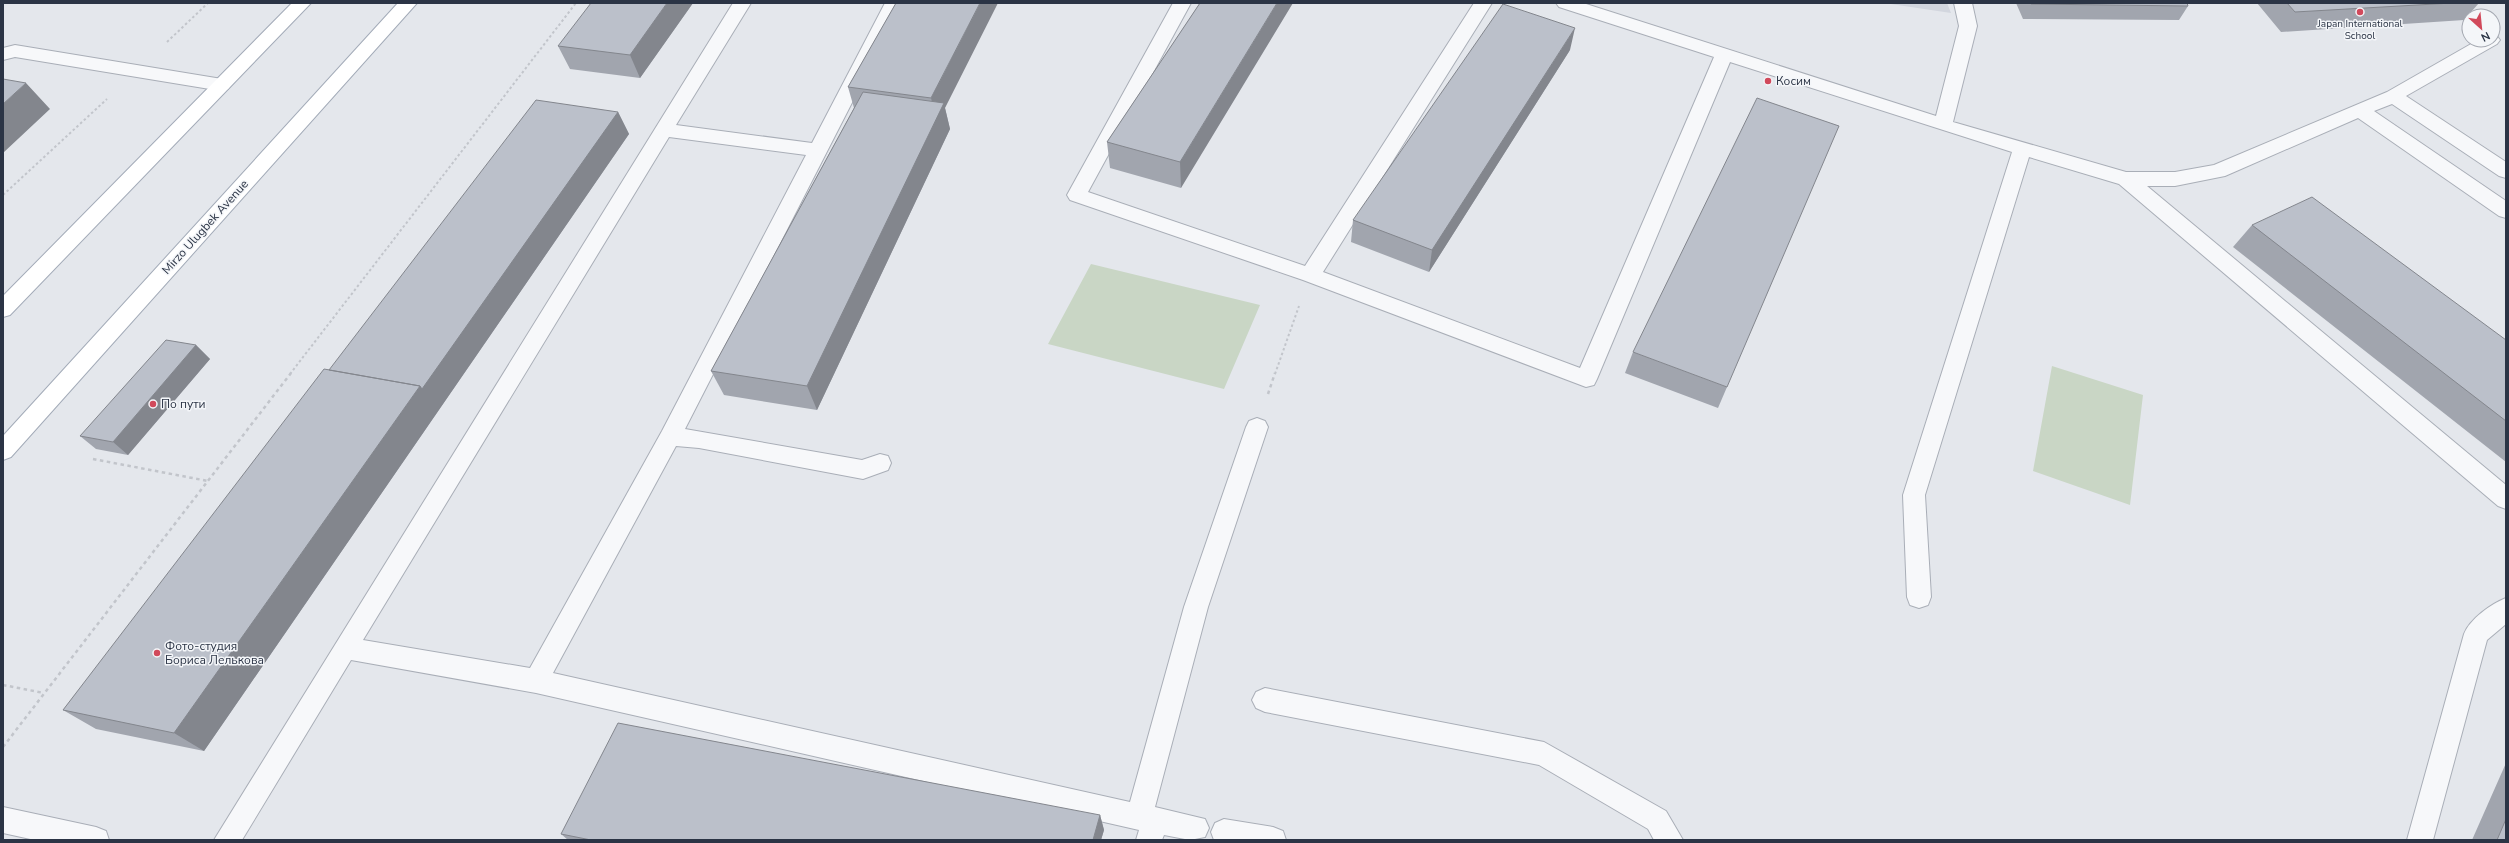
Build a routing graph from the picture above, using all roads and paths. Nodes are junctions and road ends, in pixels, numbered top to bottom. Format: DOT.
graph roads {
  1 [pos="302,3"];
  2 [pos="408,3"];
  3 [pos="576,3"];
  4 [pos="742,3"];
  5 [pos="894,3"];
  6 [pos="1182,3"];
  7 [pos="1482,3"];
  8 [pos="1565,3"];
  9 [pos="1963,3"];
  10 [pos="2478,48"];
  11 [pos="1725,53"];
  12 [pos="3,54"];
  13 [pos="222,85"];
  14 [pos="2393,96"];
  15 [pos="2359,110"];
  16 [pos="1943,125"];
  17 [pos="664,130"];
  18 [pos="818,150"];
  19 [pos="2022,150"];
  20 [pos="2506,171"];
  21 [pos="2126,179"];
  22 [pos="2506,211"];
  23 [pos="1310,275"];
  24 [pos="3,309"];
  25 [pos="1257,427"];
  26 [pos="670,437"];
  27 [pos="3,451"];
  28 [pos="93,458"];
  29 [pos="880,463"];
  30 [pos="208,481"];
  31 [pos="2506,499"];
  32 [pos="1919,597"];
  33 [pos="2506,609"];
  34 [pos="345,648"];
  35 [pos="536,681"];
  36 [pos="3,685"];
  37 [pos="44,693"];
  38 [pos="1265,700"];
  39 [pos="3,747"];
  40 [pos="3,820"];
  41 [pos="1147,826"];
  42 [pos="1196,828"];
  43 [pos="1224,832"];
  44 [pos="96,840"];
  45 [pos="227,840"];
  46 [pos="1273,840"];
  47 [pos="1670,840"];
  48 [pos="2420,840"];
  1 -- 13 [label="main road"];
  2 -- 27 [label="main road, Mirzo Ulugbek Avenue"];
  3 -- 30 [label="path"];
  4 -- 17 [label="lane"];
  5 -- 18 [label="lane"];
  6 -- 23 [label="lane"];
  7 -- 23 [label="lane"];
  8 -- 11 [label="lane"];
  9 -- 16 [label="lane"];
  10 -- 14 [label="lane"];
  11 -- 16 [label="lane"];
  11 -- 23 [label="lane"];
  12 -- 13 [label="lane"];
  13 -- 24 [label="main road"];
  14 -- 15 [label="lane"];
  14 -- 20 [label="lane"];
  15 -- 21 [label="lane"];
  15 -- 22 [label="lane"];
  16 -- 19 [label="lane"];
  17 -- 18 [label="lane"];
  17 -- 34 [label="lane"];
  18 -- 26 [label="lane"];
  19 -- 21 [label="lane"];
  19 -- 32 [label="lane"];
  21 -- 31 [label="lane"];
  23 -- 25 [label="path"];
  25 -- 41 [label="lane"];
  26 -- 29 [label="lane"];
  26 -- 35 [label="lane"];
  28 -- 30 [label="path"];
  30 -- 37 [label="path"];
  33 -- 48 [label="lane"];
  34 -- 35 [label="lane"];
  34 -- 45 [label="lane"];
  35 -- 41 [label="lane"];
  36 -- 37 [label="path"];
  37 -- 39 [label="path"];
  38 -- 47 [label="lane"];
  40 -- 44 [label="lane"];
  41 -- 42 [label="lane"];
  43 -- 46 [label="lane"];
}
